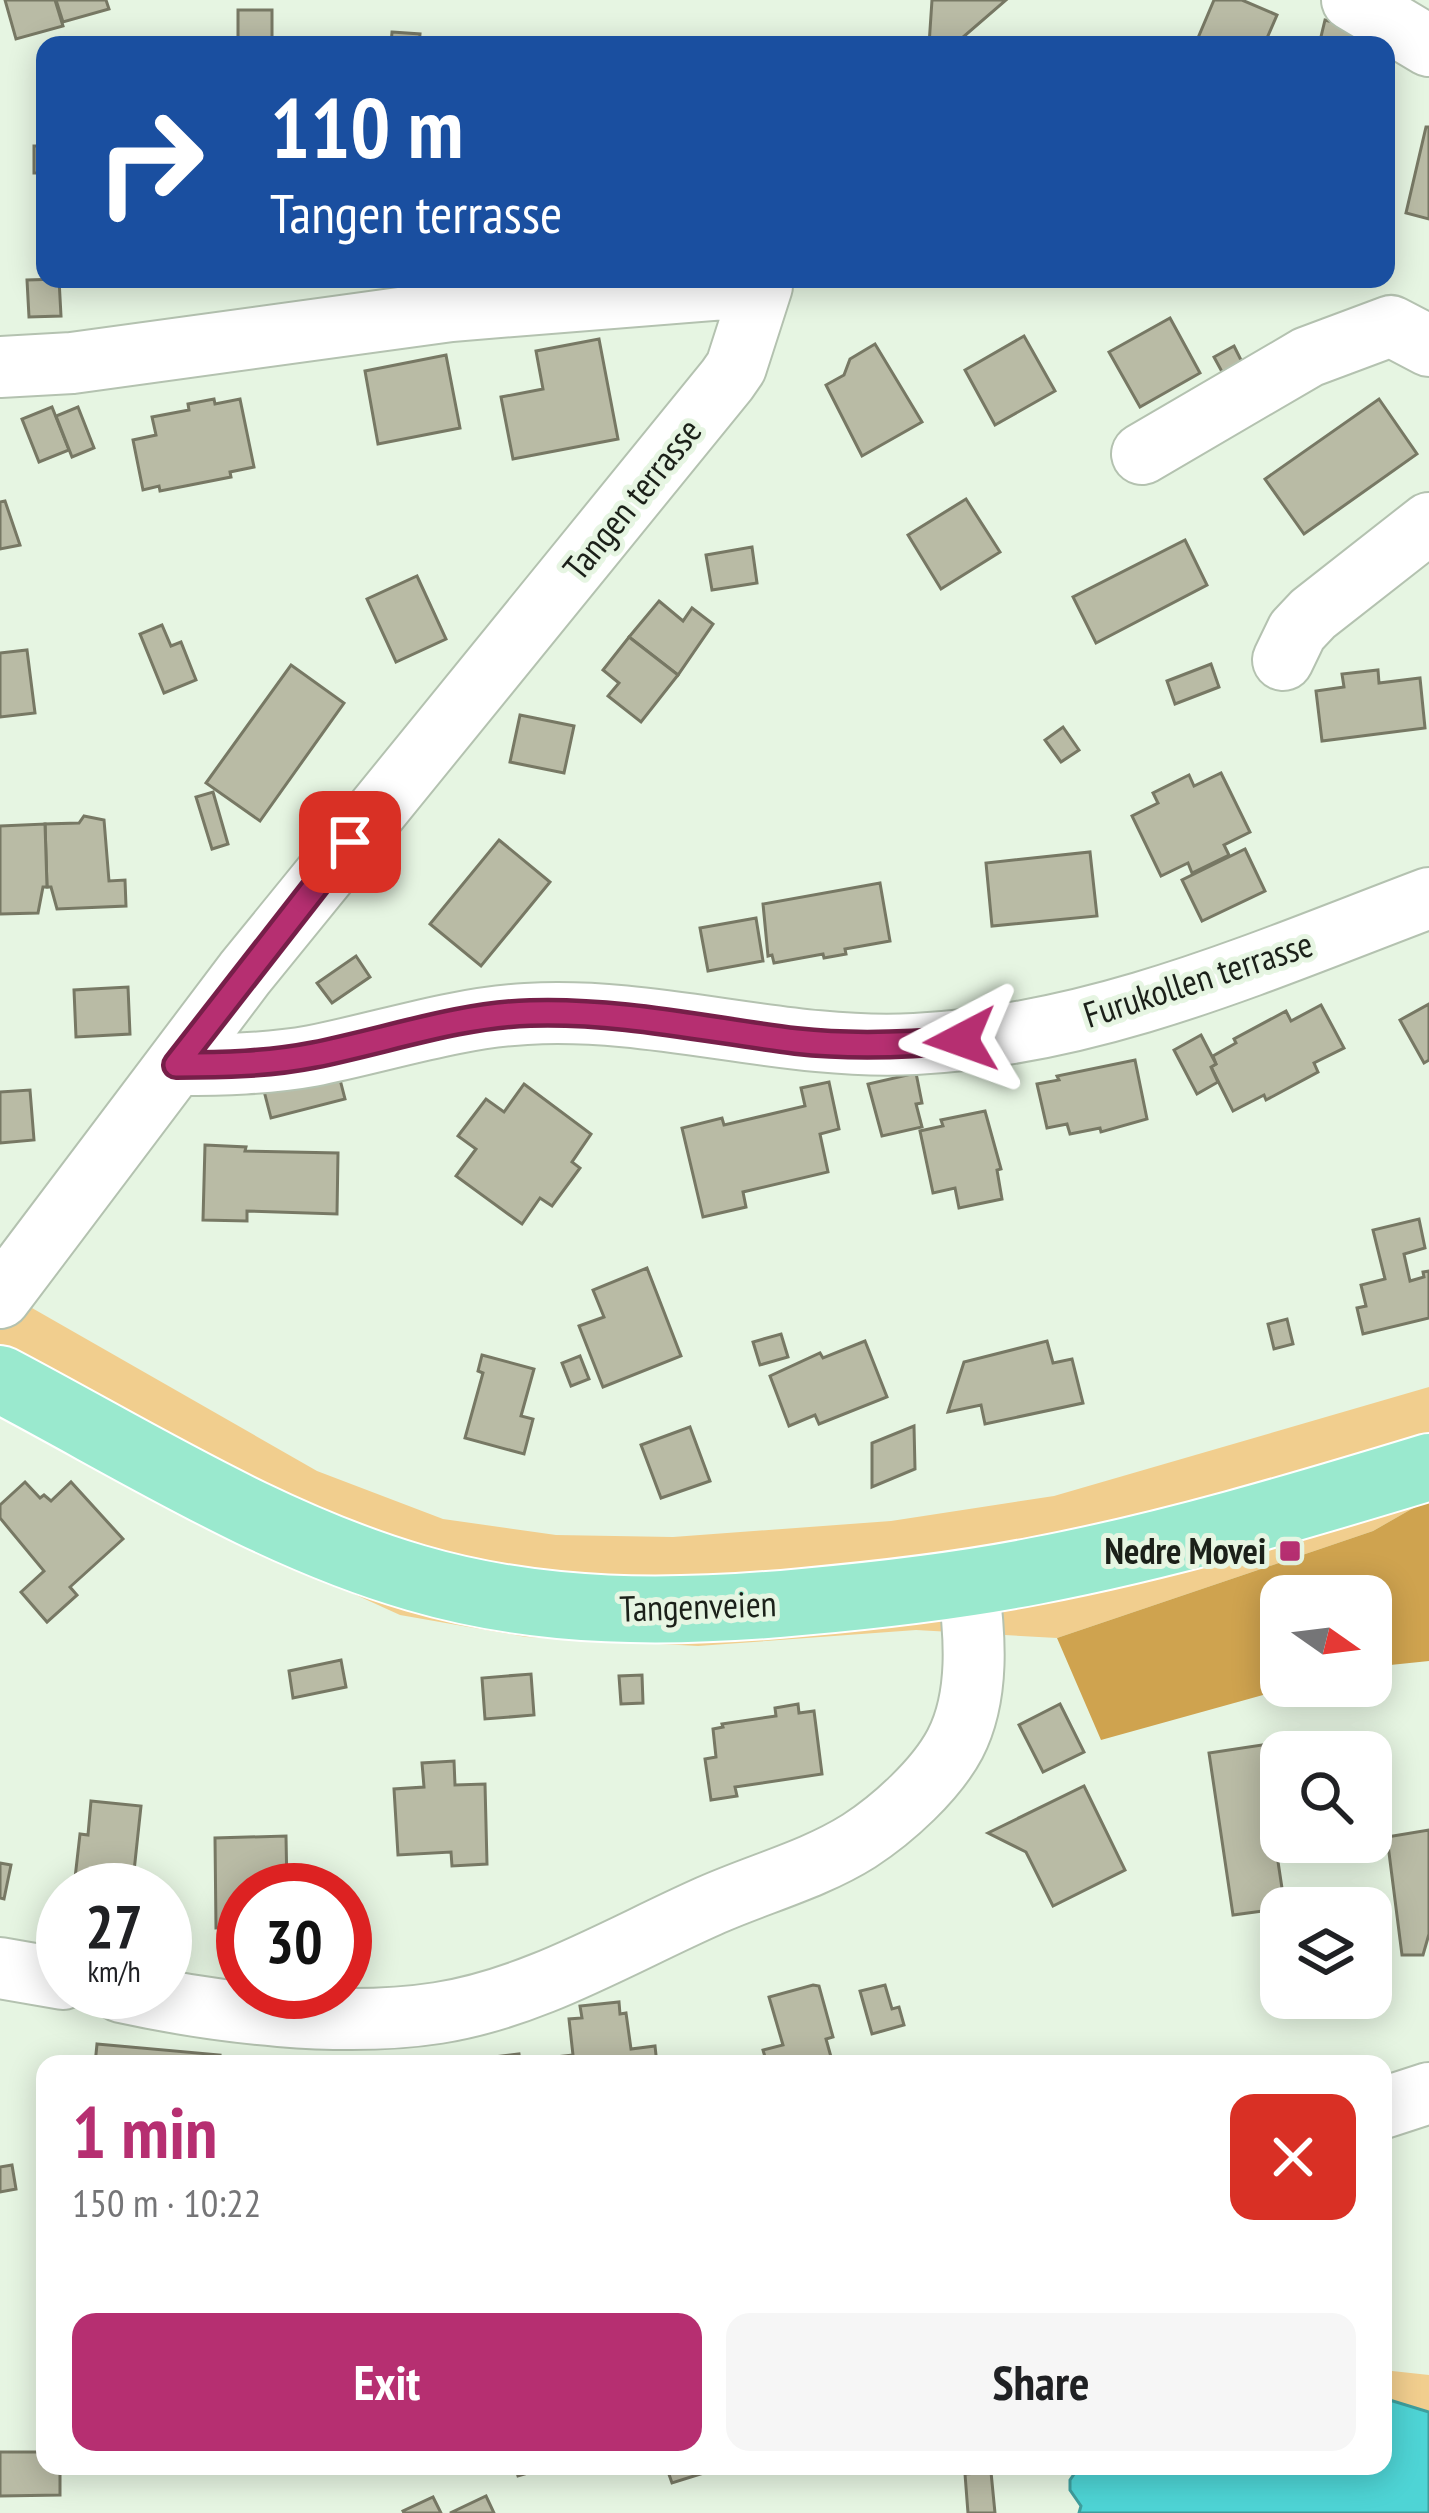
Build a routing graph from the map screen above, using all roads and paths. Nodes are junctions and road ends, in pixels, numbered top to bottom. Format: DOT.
graph roads {
  1 [pos="1352,0"];
  2 [pos="1429,46"];
  3 [pos="736,288"];
  4 [pos="760,288"];
  5 [pos="1410,336"];
  6 [pos="0,367"];
  7 [pos="1142,454"];
  8 [pos="1429,523"];
  9 [pos="1283,660"];
  10 [pos="1429,898"];
  11 [pos="176,1065"];
  12 [pos="0,1298"];
  13 [pos="0,1378"];
  14 [pos="1429,1467"];
  15 [pos="968,1583"];
  16 [pos="0,1968"];
  17 [pos="36,1974"];
  18 [pos="192,2003"];
  19 [pos="1429,2093"];
  20 [pos="1392,2105"];
  1 -- 2 [label="street"];
  3 -- 6 [label="street, Tangen terrasse"];
  4 -- 11 [label="street, Tangen terrasse"];
  5 -- 7 [label="street"];
  8 -- 9 [label="street"];
  10 -- 11 [label="street, Furukollen terrasse"];
  11 -- 12 [label="street, Tangen terrasse"];
  13 -- 15 [label="main road, Tangenveien"];
  14 -- 15 [label="main road, Tangenveien"];
  15 -- 18 [label="street"];
  16 -- 17 [label="street"];
  19 -- 20 [label="street"];
}
